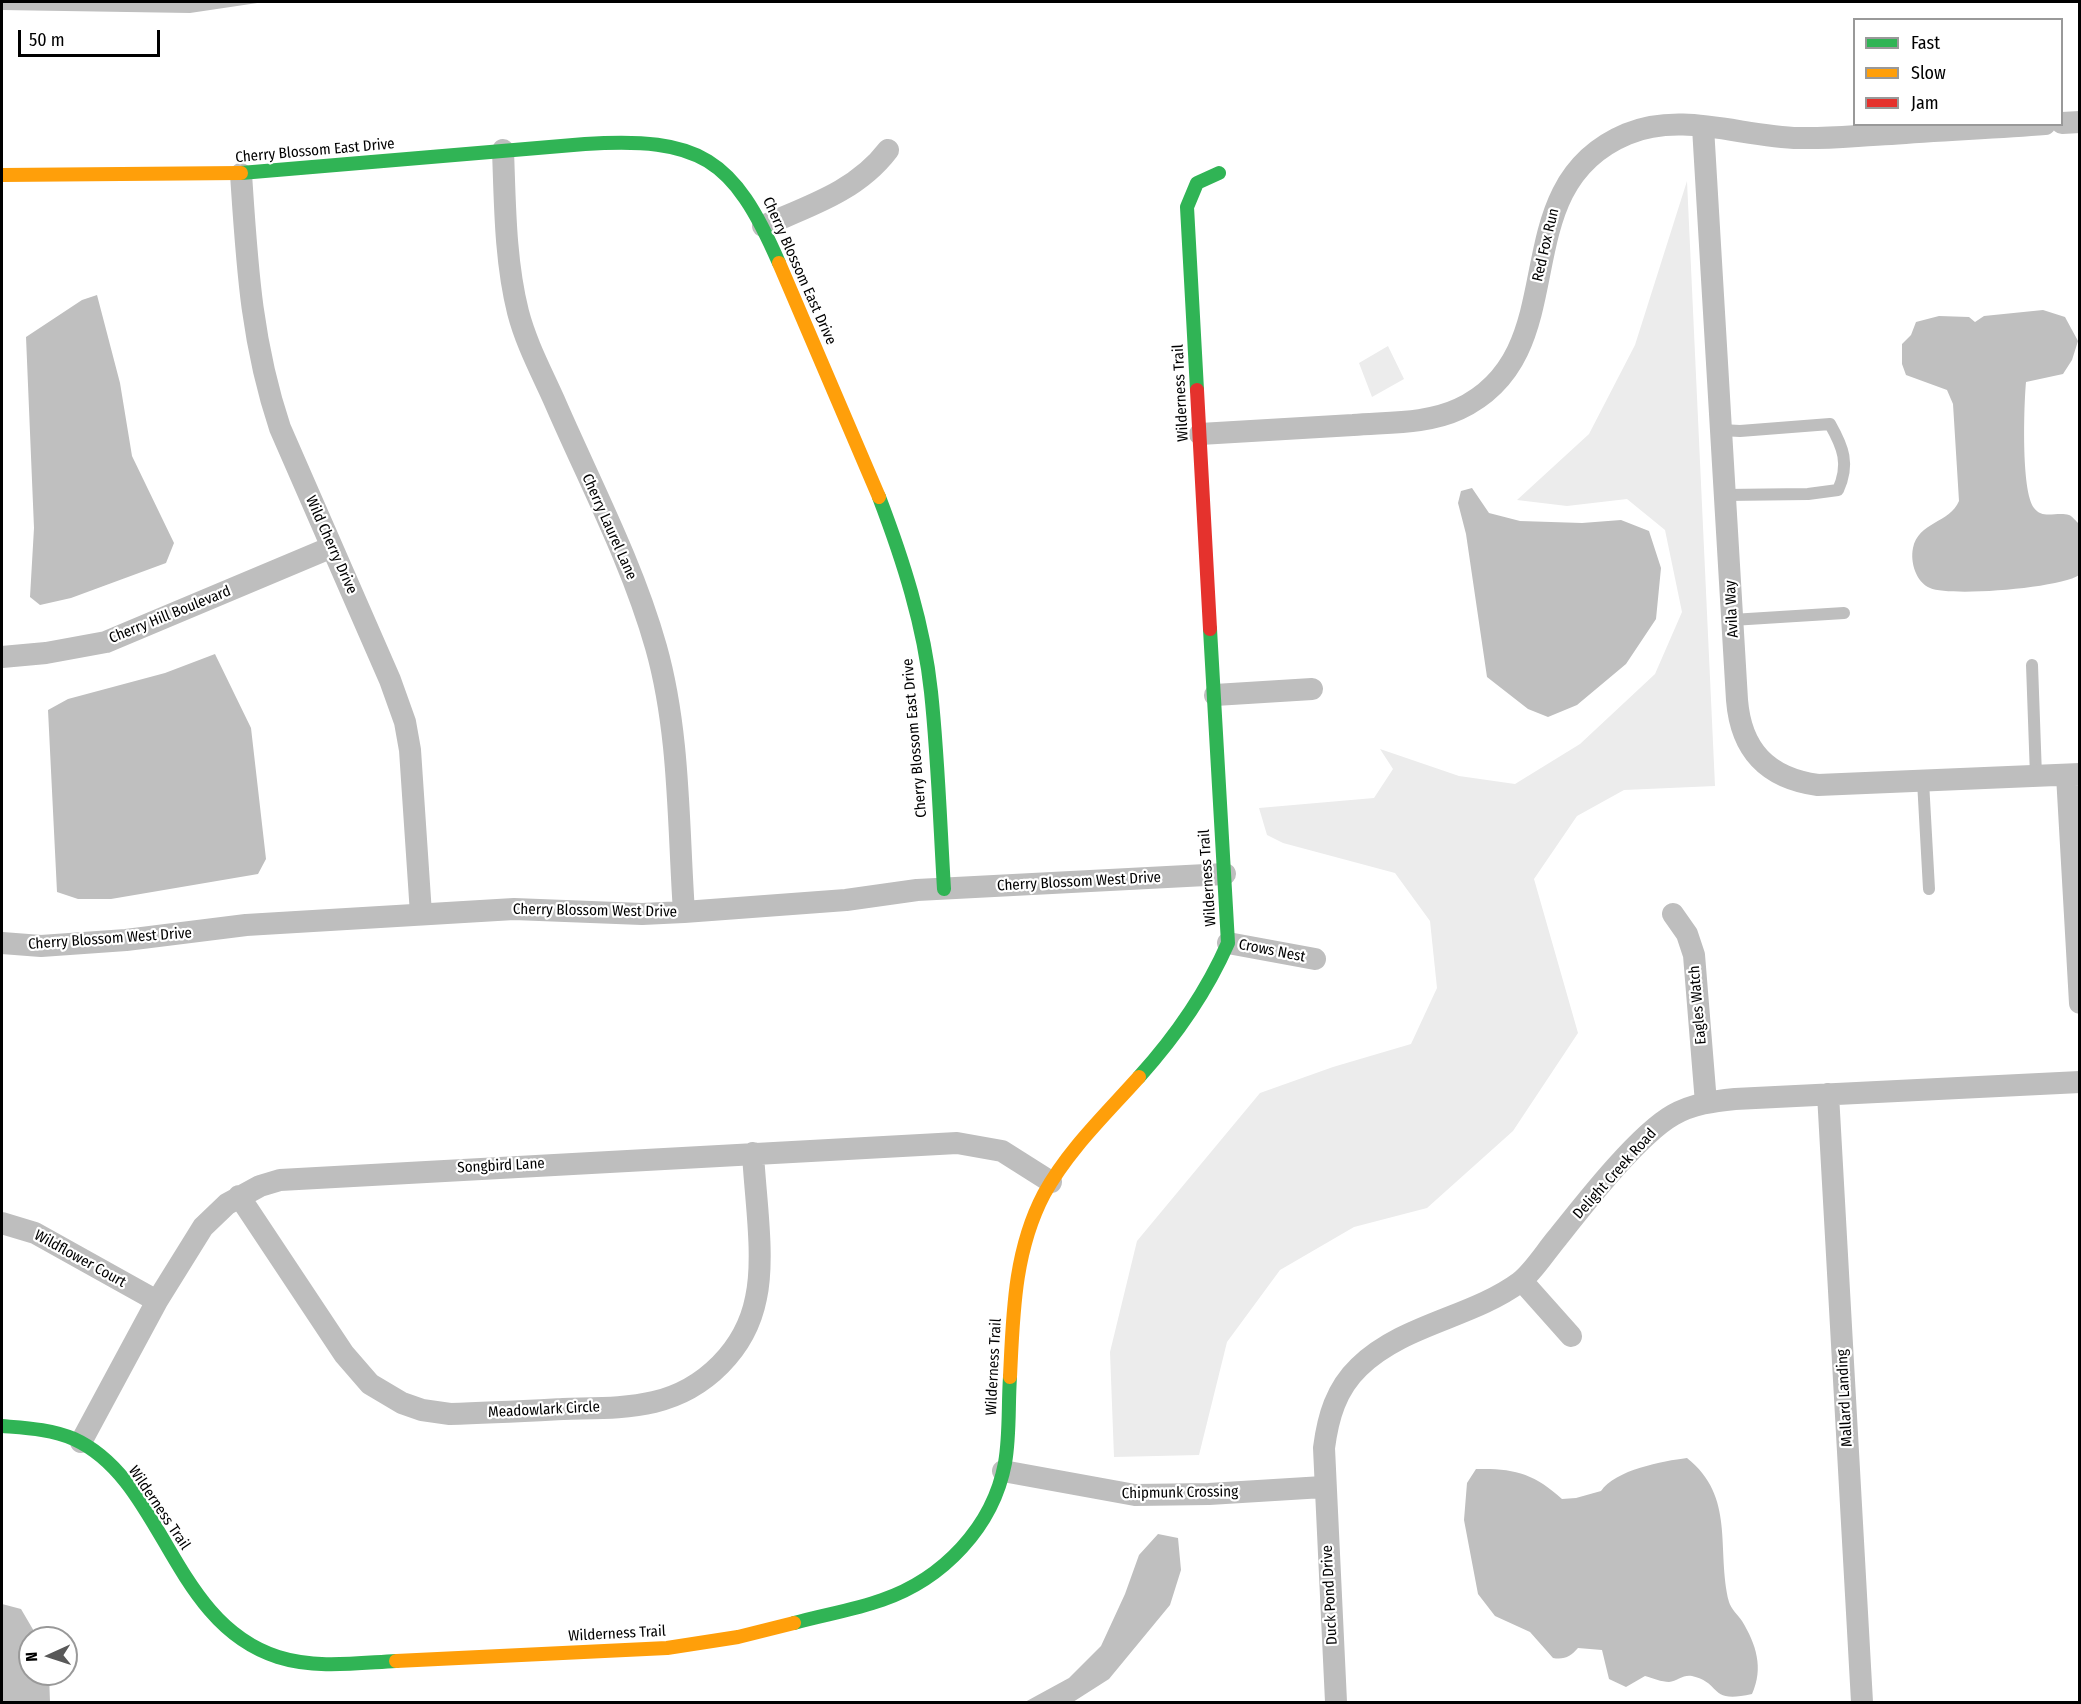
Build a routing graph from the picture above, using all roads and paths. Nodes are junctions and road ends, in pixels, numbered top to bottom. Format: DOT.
graph roads {
  1 [pos="2079,122"];
  2 [pos="2063,123"];
  3 [pos="2006,126"];
  4 [pos="1702,127"];
  5 [pos="502,150"];
  6 [pos="888,150"];
  7 [pos="1219,173"];
  8 [pos="241,174"];
  9 [pos="2,175"];
  10 [pos="763,226"];
  11 [pos="1721,430"];
  12 [pos="1200,434"];
  13 [pos="1725,495"];
  14 [pos="332,547"];
  15 [pos="1844,613"];
  16 [pos="1732,620"];
  17 [pos="2,657"];
  18 [pos="2032,665"];
  19 [pos="1312,689"];
  20 [pos="1215,695"];
  21 [pos="2073,775"];
  22 [pos="2036,776"];
  23 [pos="1923,781"];
  24 [pos="1225,874"];
  25 [pos="944,889"];
  26 [pos="1929,889"];
  27 [pos="684,912"];
  28 [pos="421,914"];
  29 [pos="1673,914"];
  30 [pos="2,943"];
  31 [pos="1228,943"];
  32 [pos="1315,959"];
  33 [pos="2079,1003"];
  34 [pos="2079,1082"];
  35 [pos="1828,1094"];
  36 [pos="1706,1103"];
  37 [pos="753,1153"];
  38 [pos="1052,1182"];
  39 [pos="238,1197"];
  40 [pos="2,1223"];
  41 [pos="1522,1281"];
  42 [pos="157,1301"];
  43 [pos="1570,1336"];
  44 [pos="2,1426"];
  45 [pos="81,1442"];
  46 [pos="1003,1471"];
  47 [pos="1323,1487"];
  48 [pos="1336,1702"];
  49 [pos="1862,1702"];
  1 -- 2 [label="street"];
  3 -- 4 [label="street, Red Fox Run"];
  4 -- 11 [label="street, Avila Way"];
  4 -- 12 [label="street, Red Fox Run"];
  5 -- 8 [label="street, Cherry Blossom East Drive"];
  5 -- 10 [label="street, Cherry Blossom East Drive"];
  5 -- 27 [label="street, Cherry Laurel Lane"];
  6 -- 10 [label="street"];
  7 -- 12 [label="street, Wilderness Trail"];
  8 -- 9 [label="street, Cherry Blossom East Drive"];
  8 -- 14 [label="street, Wild Cherry Drive"];
  10 -- 25 [label="street, Cherry Blossom East Drive"];
  11 -- 13 [label="street, Avila Way"];
  11 -- 13 [label="lane"];
  12 -- 20 [label="street, Wilderness Trail"];
  13 -- 16 [label="street, Avila Way"];
  14 -- 17 [label="street, Cherry Hill Boulevard"];
  14 -- 28 [label="street, Wild Cherry Drive"];
  15 -- 16 [label="lane"];
  16 -- 23 [label="street, Avila Way"];
  18 -- 22 [label="lane"];
  19 -- 20 [label="street"];
  20 -- 24 [label="street, Wilderness Trail"];
  21 -- 22 [label="street, Avila Way"];
  21 -- 33 [label="street"];
  22 -- 23 [label="street, Avila Way"];
  23 -- 26 [label="lane"];
  24 -- 25 [label="street, Cherry Blossom West Drive"];
  24 -- 31 [label="street, Wilderness Trail"];
  25 -- 27 [label="street, Cherry Blossom West Drive"];
  27 -- 28 [label="street, Cherry Blossom West Drive"];
  28 -- 30 [label="street, Cherry Blossom West Drive"];
  29 -- 36 [label="street, Eagles Watch"];
  31 -- 32 [label="street, Crows Nest"];
  31 -- 38 [label="street, Wilderness Trail"];
  34 -- 35 [label="street, Delight Creek Road"];
  35 -- 36 [label="street, Delight Creek Road"];
  35 -- 49 [label="street, Mallard Landing"];
  36 -- 41 [label="street, Delight Creek Road"];
  37 -- 38 [label="street, Songbird Lane"];
  37 -- 39 [label="street, Songbird Lane"];
  37 -- 39 [label="street, Meadowlark Circle"];
  38 -- 46 [label="street, Wilderness Trail"];
  39 -- 42 [label="street, Songbird Lane"];
  40 -- 42 [label="street, Wildflower Court"];
  41 -- 43 [label="street"];
  41 -- 47 [label="street, Delight Creek Road"];
  42 -- 45 [label="street, Songbird Lane"];
  44 -- 45 [label="street, Wilderness Trail"];
  45 -- 46 [label="street, Wilderness Trail"];
  46 -- 47 [label="street, Chipmunk Crossing"];
  47 -- 48 [label="street, Duck Pond Drive"];
}
